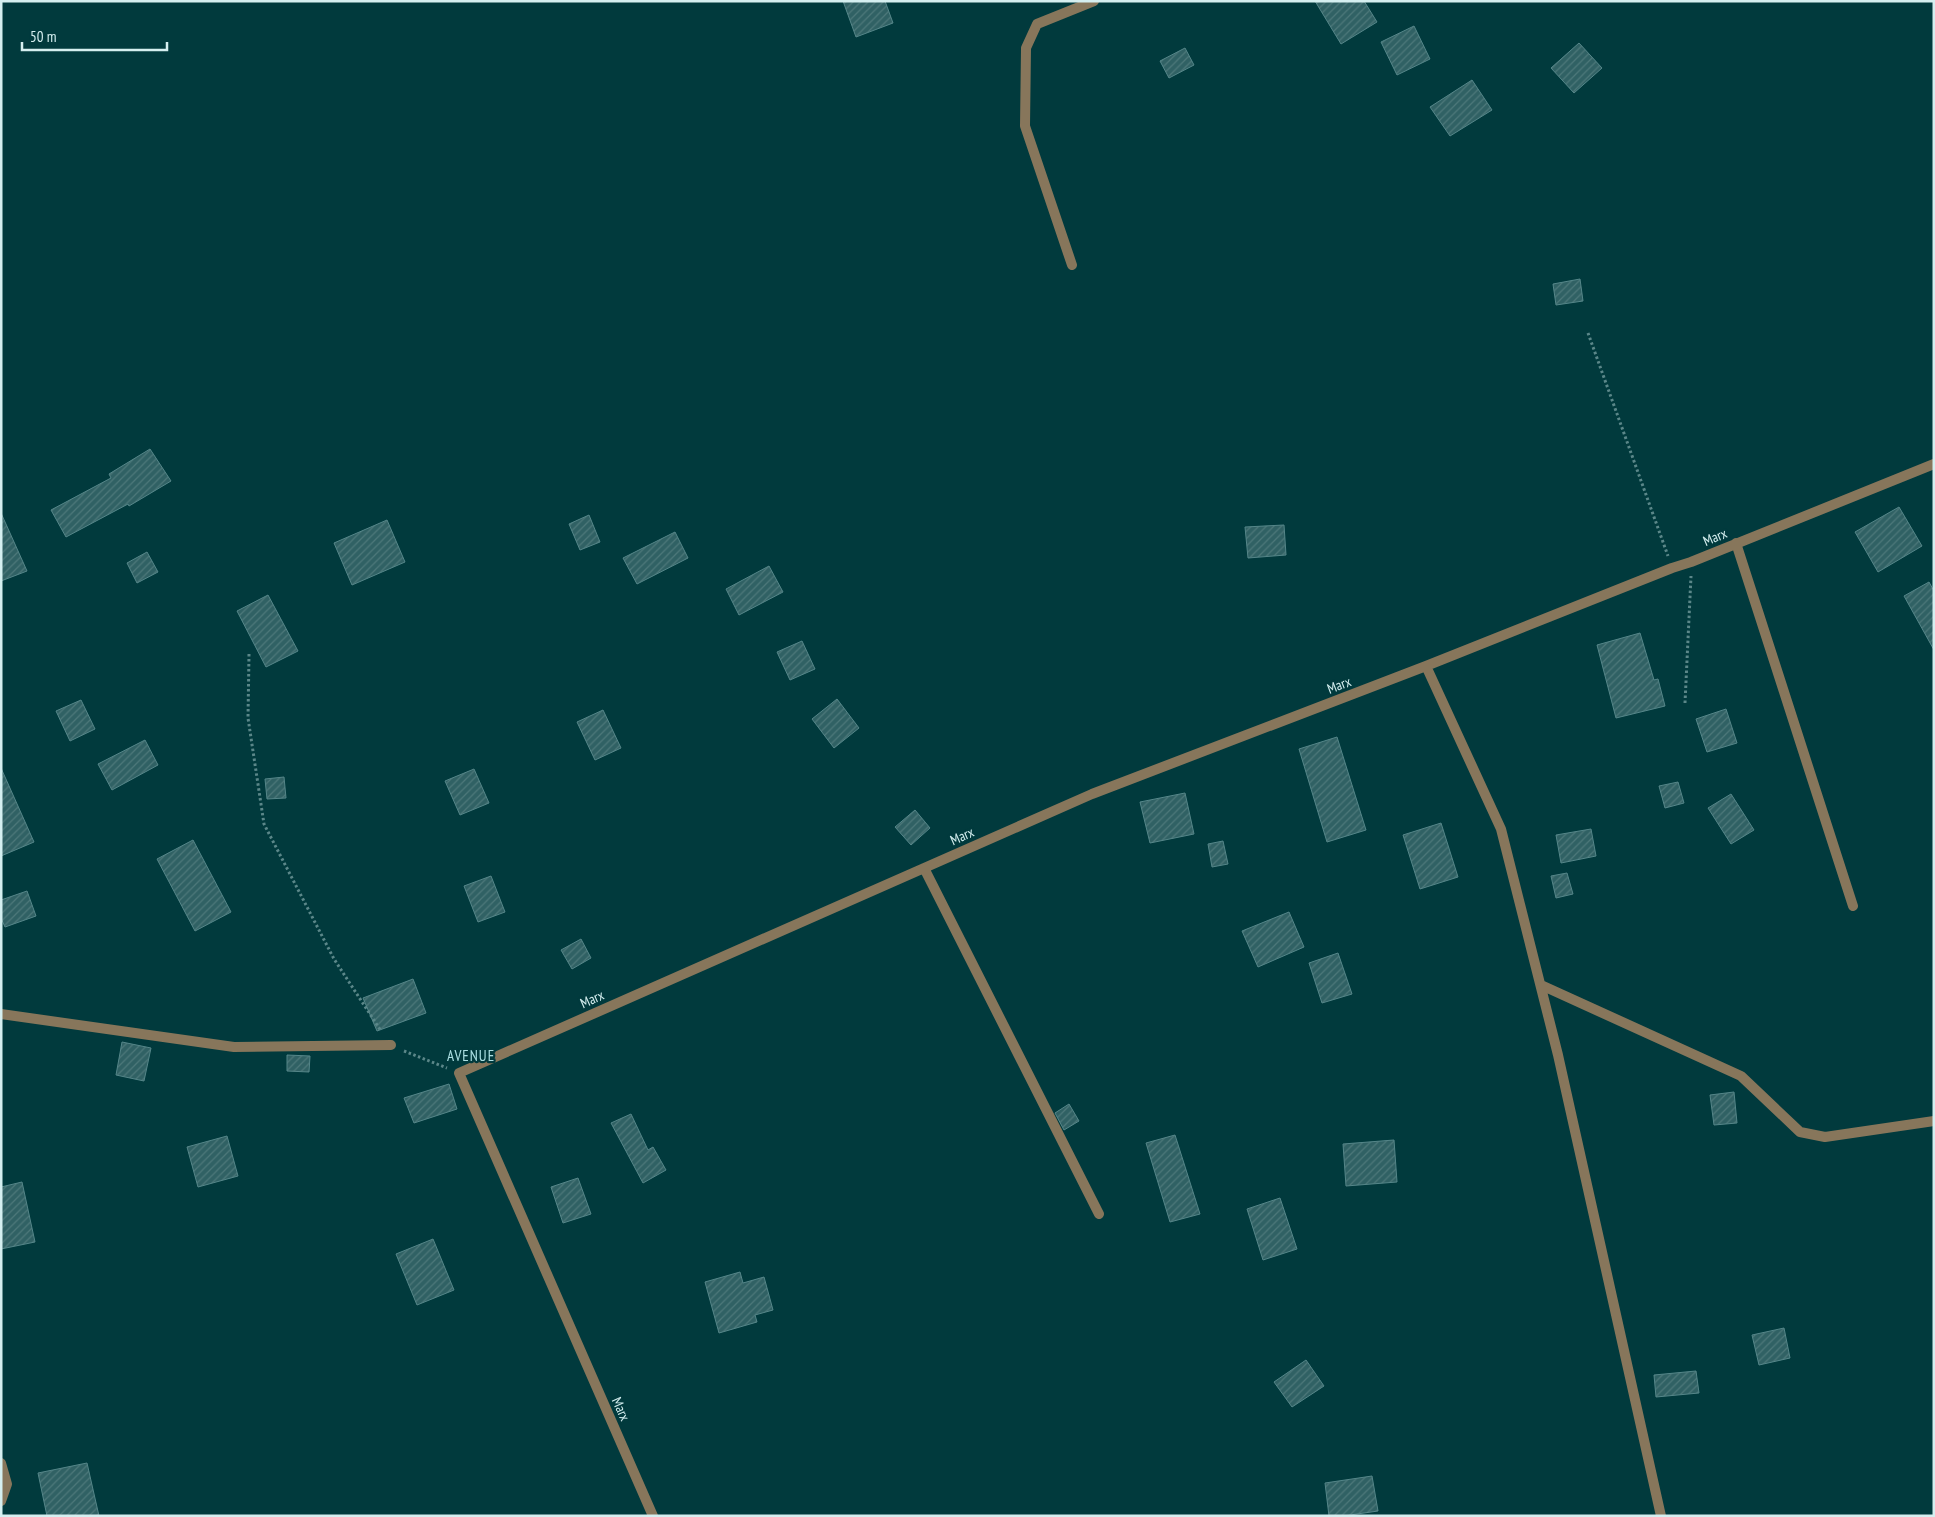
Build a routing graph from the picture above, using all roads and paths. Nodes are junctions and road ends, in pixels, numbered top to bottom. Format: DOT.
graph roads {
  1 [pos="1094,1"];
  2 [pos="1072,265"];
  3 [pos="1588,333"];
  4 [pos="1934,464"];
  5 [pos="1736,543"];
  6 [pos="1691,562"];
  7 [pos="1672,568"];
  8 [pos="249,654"];
  9 [pos="1426,666"];
  10 [pos="1685,703"];
  11 [pos="924,868"];
  12 [pos="1853,906"];
  13 [pos="1541,985"];
  14 [pos="1,1014"];
  15 [pos="391,1045"];
  16 [pos="459,1073"];
  17 [pos="1934,1120"];
  18 [pos="1099,1214"];
  19 [pos="1,1463"];
  20 [pos="1,1501"];
  21 [pos="653,1516"];
  22 [pos="1661,1516"];
  1 -- 2 [label="street"];
  3 -- 7 [label="path"];
  4 -- 5 [label="street, Marx"];
  5 -- 6 [label="street, Marx"];
  5 -- 12 [label="street"];
  6 -- 7 [label="street, Marx"];
  6 -- 10 [label="path"];
  7 -- 9 [label="street, Marx"];
  8 -- 15 [label="path"];
  9 -- 11 [label="street, Marx"];
  9 -- 13 [label="street"];
  11 -- 16 [label="street, Marx"];
  11 -- 18 [label="street"];
  13 -- 17 [label="street"];
  13 -- 22 [label="street"];
  14 -- 15 [label="street"];
  15 -- 16 [label="path"];
  16 -- 21 [label="street, Marx"];
  19 -- 20 [label="street"];
}
